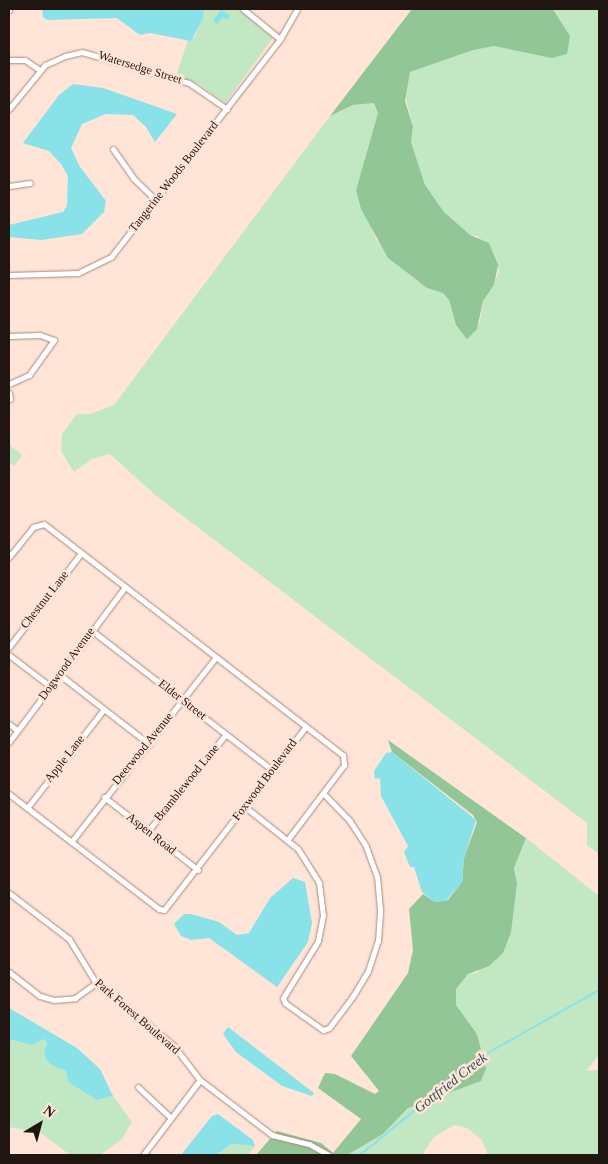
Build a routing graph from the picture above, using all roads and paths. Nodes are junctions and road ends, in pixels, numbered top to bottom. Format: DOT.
graph roads {
  1 [pos="244,9"];
  2 [pos="297,9"];
  3 [pos="280,39"];
  4 [pos="9,60"];
  5 [pos="40,70"];
  6 [pos="9,109"];
  7 [pos="227,109"];
  8 [pos="113,150"];
  9 [pos="30,183"];
  10 [pos="9,186"];
  11 [pos="156,200"];
  12 [pos="9,276"];
  13 [pos="9,336"];
  14 [pos="9,384"];
  15 [pos="9,393"];
  16 [pos="10,399"];
  17 [pos="81,553"];
  18 [pos="9,558"];
  19 [pos="125,587"];
  20 [pos="91,630"];
  21 [pos="9,647"];
  22 [pos="9,655"];
  23 [pos="216,657"];
  24 [pos="60,676"];
  25 [pos="51,687"];
  26 [pos="183,701"];
  27 [pos="104,709"];
  28 [pos="9,724"];
  29 [pos="306,726"];
  30 [pos="18,730"];
  31 [pos="226,734"];
  32 [pos="9,742"];
  33 [pos="149,744"];
  34 [pos="272,770"];
  35 [pos="323,793"];
  36 [pos="9,794"];
  37 [pos="104,798"];
  38 [pos="244,806"];
  39 [pos="27,808"];
  40 [pos="148,831"];
  41 [pos="288,839"];
  42 [pos="71,842"];
  43 [pos="198,870"];
  44 [pos="9,893"];
  45 [pos="9,972"];
  46 [pos="96,983"];
  47 [pos="200,1080"];
  48 [pos="138,1087"];
  49 [pos="171,1118"];
  50 [pos="327,1154"];
  51 [pos="143,1155"];
  1 -- 3 [label="street"];
  2 -- 3 [label="street, Tangerine Woods Boulevard"];
  3 -- 7 [label="street, Tangerine Woods Boulevard"];
  4 -- 5 [label="street"];
  5 -- 6 [label="street, Watersedge Street"];
  5 -- 7 [label="street, Watersedge Street"];
  7 -- 11 [label="street, Tangerine Woods Boulevard"];
  8 -- 11 [label="street"];
  9 -- 10 [label="street"];
  11 -- 12 [label="street, Tangerine Woods Boulevard"];
  13 -- 14 [label="street"];
  15 -- 16 [label="street"];
  17 -- 18 [label="street, Foxwood Boulevard"];
  17 -- 19 [label="street, Foxwood Boulevard"];
  17 -- 21 [label="street, Chestnut Lane"];
  19 -- 20 [label="street, Dogwood Avenue"];
  19 -- 23 [label="street, Foxwood Boulevard"];
  20 -- 24 [label="street, Dogwood Avenue"];
  20 -- 26 [label="street, Elder Street"];
  22 -- 25 [label="street"];
  23 -- 26 [label="street, Deerwood Avenue"];
  23 -- 29 [label="street, Foxwood Boulevard"];
  24 -- 25 [label="street, Dogwood Avenue"];
  24 -- 27 [label="street"];
  25 -- 30 [label="street, Dogwood Avenue"];
  26 -- 31 [label="street, Elder Street"];
  26 -- 33 [label="street, Deerwood Avenue"];
  27 -- 33 [label="street"];
  27 -- 39 [label="street, Apple Lane"];
  28 -- 30 [label="street"];
  29 -- 34 [label="street, Foxwood Boulevard"];
  29 -- 35 [label="street"];
  30 -- 32 [label="street, Dogwood Avenue"];
  31 -- 34 [label="street, Elder Street"];
  31 -- 40 [label="street, Bramblewood Lane"];
  33 -- 37 [label="street, Deerwood Avenue"];
  34 -- 38 [label="street, Foxwood Boulevard"];
  35 -- 41 [label="street"];
  35 -- 41 [label="street"];
  36 -- 39 [label="street, Foxwood Boulevard"];
  37 -- 40 [label="street, Aspen Road"];
  37 -- 42 [label="street, Deerwood Avenue"];
  38 -- 41 [label="street"];
  38 -- 43 [label="street, Foxwood Boulevard"];
  39 -- 42 [label="street, Foxwood Boulevard"];
  40 -- 43 [label="street, Aspen Road"];
  42 -- 43 [label="street, Foxwood Boulevard"];
  44 -- 46 [label="street, Park Forest Boulevard"];
  45 -- 46 [label="street"];
  46 -- 47 [label="street, Park Forest Boulevard"];
  47 -- 49 [label="street"];
  47 -- 50 [label="street, Park Forest Boulevard"];
  48 -- 49 [label="street"];
  49 -- 51 [label="street"];
}
